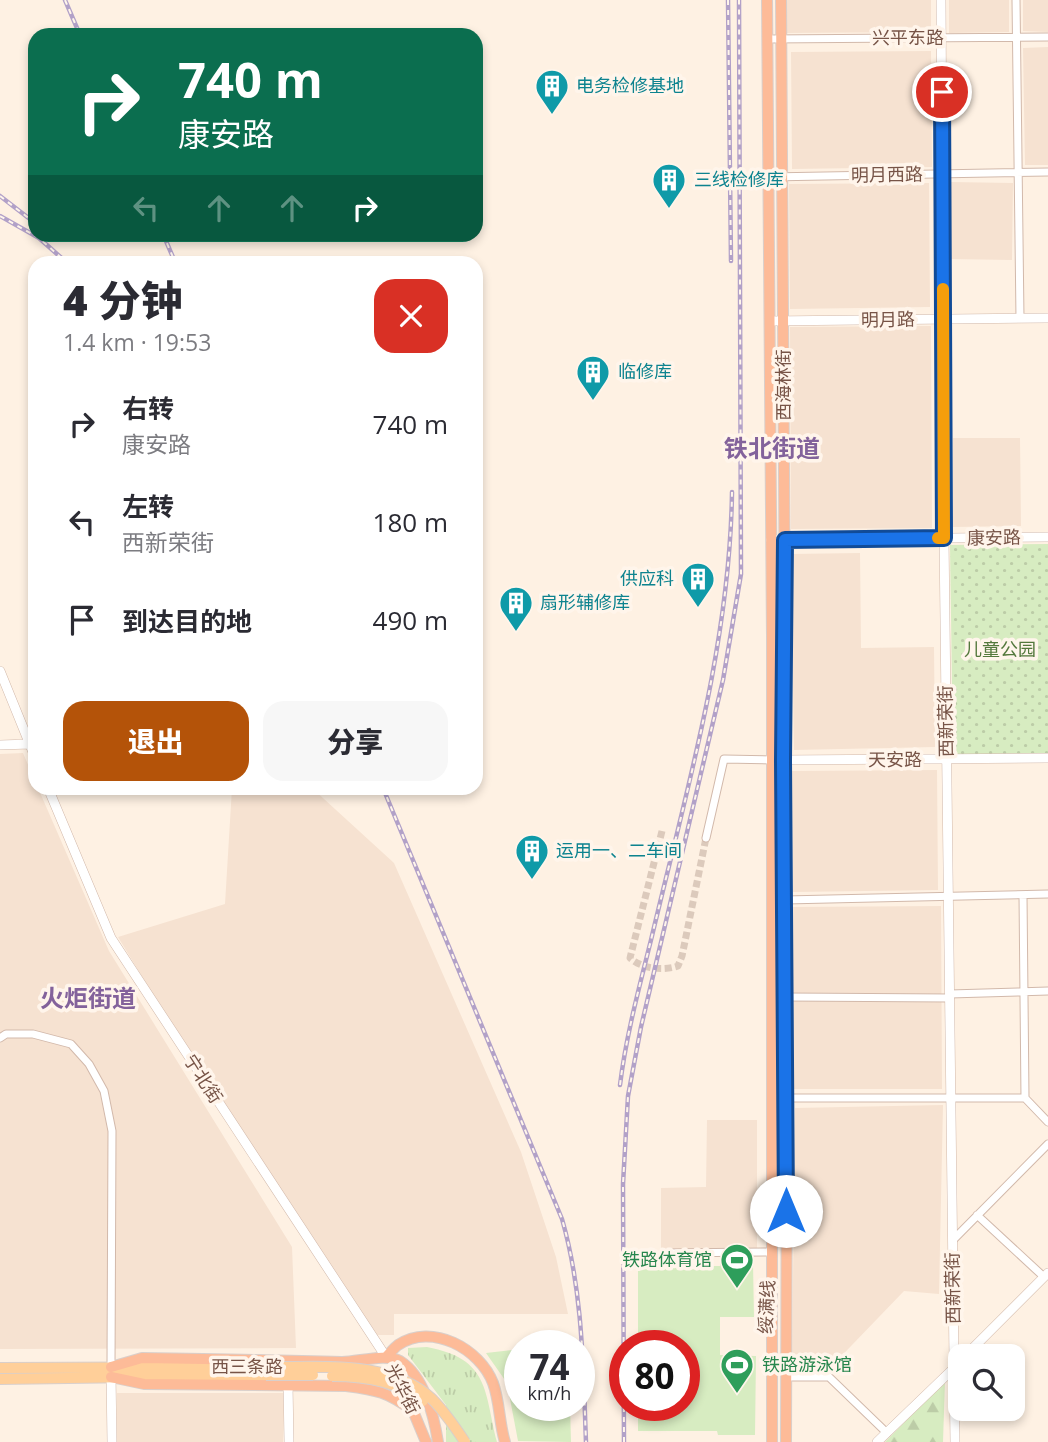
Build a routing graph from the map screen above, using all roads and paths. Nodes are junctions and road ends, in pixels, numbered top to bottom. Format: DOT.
graph roads {
  1 [pos="767,0"];
  2 [pos="781,0"];
  3 [pos="941,0"];
  4 [pos="1016,0"];
  5 [pos="1048,37"];
  6 [pos="941,38"];
  7 [pos="1017,38"];
  8 [pos="768,39"];
  9 [pos="781,39"];
  10 [pos="1018,172"];
  11 [pos="1048,172"];
  12 [pos="943,174"];
  13 [pos="782,176"];
  14 [pos="769,177"];
  15 [pos="1020,318"];
  16 [pos="1048,318"];
  17 [pos="943,319"];
  18 [pos="769,321"];
  19 [pos="783,321"];
  20 [pos="1048,537"];
  21 [pos="944,538"];
  22 [pos="771,540"];
  23 [pos="785,540"];
  24 [pos="0,671"];
  25 [pos="28,739"];
  26 [pos="28,744"];
  27 [pos="0,745"];
  28 [pos="1048,758"];
  29 [pos="947,759"];
  30 [pos="777,760"];
  31 [pos="51,795"];
  32 [pos="706,838"];
  33 [pos="1023,894"];
  34 [pos="1048,894"];
  35 [pos="949,895"];
  36 [pos="785,900"];
  37 [pos="1025,992"];
  38 [pos="1048,992"];
  39 [pos="950,996"];
  40 [pos="786,998"];
  41 [pos="0,1038"];
  42 [pos="773,1098"];
  43 [pos="787,1098"];
  44 [pos="951,1098"];
  45 [pos="1024,1098"];
  46 [pos="1048,1122"];
  47 [pos="1048,1144"];
  48 [pos="977,1215"];
  49 [pos="953,1240"];
  50 [pos="664,1253"];
  51 [pos="773,1254"];
  52 [pos="1046,1275"];
  53 [pos="956,1344"];
  54 [pos="977,1344"];
  55 [pos="386,1357"];
  56 [pos="0,1368"];
  57 [pos="266,1371"];
  58 [pos="111,1372"];
  59 [pos="948,1373"];
  60 [pos="786,1377"];
  61 [pos="0,1379"];
  62 [pos="288,1384"];
  63 [pos="413,1411"];
  64 [pos="956,1421"];
  65 [pos="887,1433"];
  66 [pos="112,1442"];
  67 [pos="289,1442"];
  68 [pos="426,1442"];
  69 [pos="438,1442"];
  70 [pos="458,1442"];
  71 [pos="465,1442"];
  72 [pos="505,1442"];
  73 [pos="764,1442"];
  74 [pos="772,1442"];
  75 [pos="786,1442"];
  76 [pos="877,1442"];
  77 [pos="955,1442"];
  1 -- 8 [label="highway, 西海林街"];
  2 -- 9 [label="highway, 西海林街"];
  3 -- 6 [label="street, 西新荣街"];
  4 -- 7 [label="street"];
  5 -- 7 [label="street, 兴平东路"];
  6 -- 7 [label="street, 兴平东路"];
  6 -- 9 [label="street, 兴平东路"];
  6 -- 12 [label="street, 西新荣街"];
  7 -- 10 [label="street"];
  8 -- 9 [label="street, 兴平东路"];
  8 -- 14 [label="highway, 西海林街"];
  9 -- 13 [label="highway, 西海林街"];
  10 -- 11 [label="street, 明月西路"];
  10 -- 12 [label="street, 明月西路"];
  10 -- 15 [label="street"];
  12 -- 13 [label="street, 明月西路"];
  12 -- 17 [label="street, 西新荣街"];
  13 -- 14 [label="street, 明月西路"];
  13 -- 19 [label="highway, 西海林街"];
  14 -- 18 [label="highway, 西海林街"];
  15 -- 16 [label="street, 明月路"];
  15 -- 17 [label="street, 明月路"];
  17 -- 19 [label="street, 明月路"];
  17 -- 21 [label="street, 西新荣街"];
  18 -- 19 [label="street, 明月路"];
  18 -- 22 [label="highway, 西海林街"];
  19 -- 23 [label="highway, 西海林街"];
  20 -- 21 [label="street, 康安路"];
  21 -- 23 [label="street, 康安路"];
  21 -- 29 [label="street, 西新荣街"];
  22 -- 23 [label="street, 康安路"];
  22 -- 30 [label="highway, 西海林街"];
  23 -- 30 [label="highway, 西海林街"];
  24 -- 25 [label="street"];
  26 -- 27 [label="street"];
  28 -- 29 [label="street, 天安路"];
  29 -- 30 [label="street, 天安路"];
  29 -- 35 [label="street, 西新荣街"];
  30 -- 32 [label="street"];
  30 -- 36 [label="highway, 西海林街"];
  30 -- 42 [label="highway, 西海林街"];
  31 -- 55 [label="street, 宁北街"];
  33 -- 34 [label="street"];
  33 -- 35 [label="street"];
  33 -- 37 [label="street"];
  35 -- 36 [label="street"];
  35 -- 39 [label="street, 西新荣街"];
  36 -- 40 [label="highway, 西海林街"];
  37 -- 38 [label="street"];
  37 -- 39 [label="street"];
  37 -- 45 [label="street"];
  39 -- 40 [label="street"];
  39 -- 44 [label="street, 西新荣街"];
  40 -- 43 [label="highway, 西海林街"];
  41 -- 58 [label="street"];
  42 -- 43 [label="street"];
  42 -- 51 [label="highway, 西海林街"];
  43 -- 44 [label="street"];
  43 -- 60 [label="highway, 西海林街"];
  44 -- 45 [label="street"];
  44 -- 49 [label="street, 西新荣街"];
  45 -- 46 [label="street"];
  47 -- 48 [label="street"];
  48 -- 49 [label="street"];
  48 -- 52 [label="street"];
  49 -- 53 [label="street, 西新荣街"];
  50 -- 51 [label="street"];
  51 -- 73 [label="highway, 绥满线"];
  51 -- 74 [label="highway, 西海林街"];
  52 -- 54 [label="street"];
  55 -- 58 [label="highway"];
  55 -- 63 [label="highway, 光华街"];
  55 -- 69 [label="highway, 光华街"];
  55 -- 72 [label="highway"];
  56 -- 58 [label="main road, 西三条路"];
  57 -- 58 [label="main road, 西三条路"];
  57 -- 70 [label="main road, 西三条路, bridge"];
  57 -- 71 [label="main road, 西三条路, bridge"];
  58 -- 61 [label="main road, 西三条路"];
  58 -- 62 [label="highway"];
  58 -- 66 [label="street"];
  59 -- 65 [label="street"];
  60 -- 65 [label="street"];
  60 -- 75 [label="highway, 西海林街"];
  62 -- 63 [label="highway"];
  62 -- 67 [label="street"];
  63 -- 68 [label="highway, 光华街"];
  64 -- 77 [label="street, 西新荣街"];
  65 -- 76 [label="street"];
}
